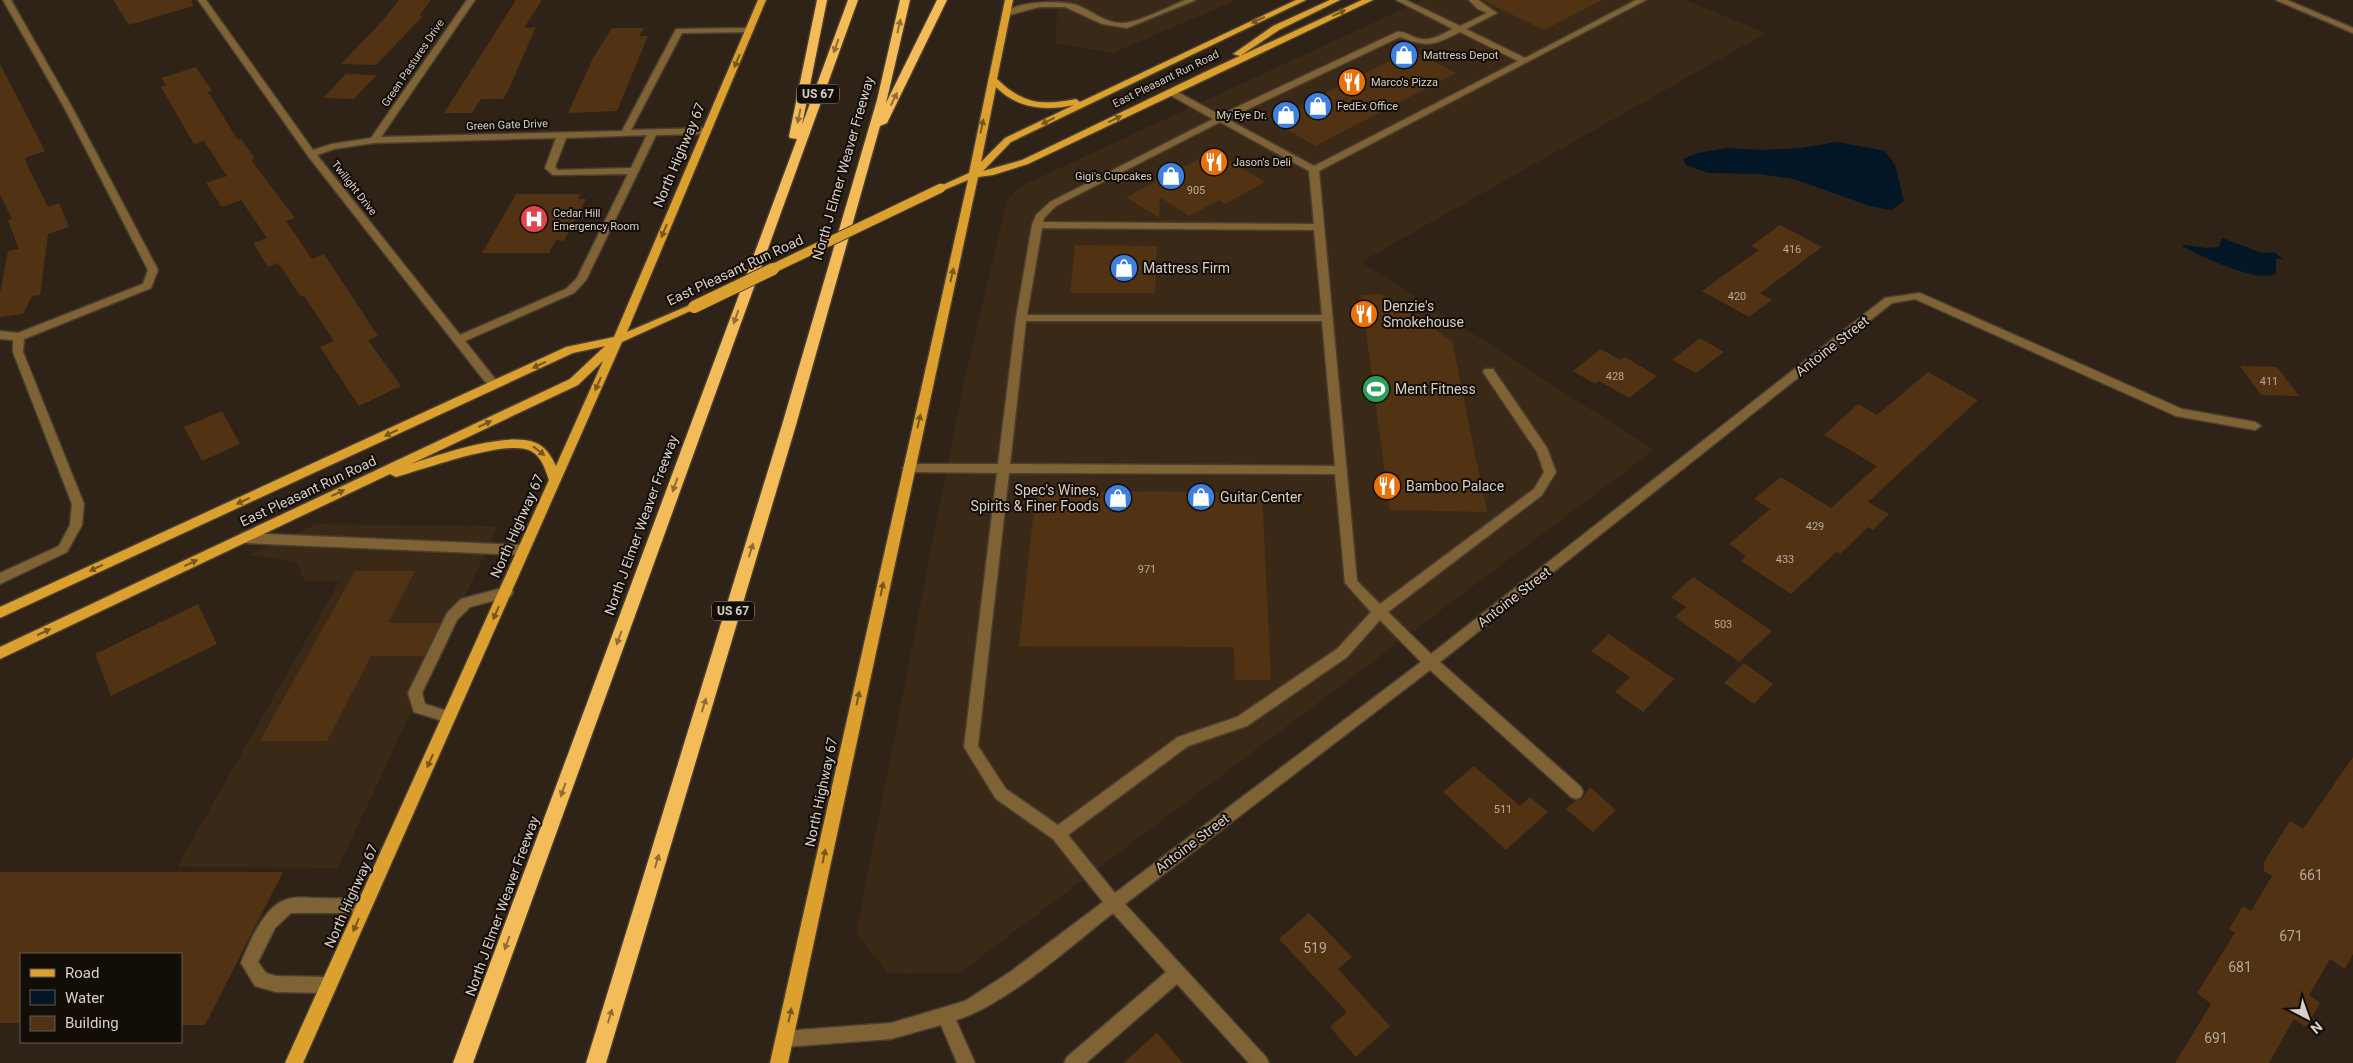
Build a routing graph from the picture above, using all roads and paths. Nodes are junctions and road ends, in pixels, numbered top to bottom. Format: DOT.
graph roads {
  1 [pos="7,0"];
  2 [pos="202,0"];
  3 [pos="471,0"];
  4 [pos="762,0"];
  5 [pos="822,0"];
  6 [pos="853,0"];
  7 [pos="905,0"];
  8 [pos="942,0"];
  9 [pos="1009,0"];
  10 [pos="1075,0"];
  11 [pos="1192,0"];
  12 [pos="1302,0"];
  13 [pos="1336,0"];
  14 [pos="1368,0"];
  15 [pos="1400,0"];
  16 [pos="1473,0"];
  17 [pos="1642,0"];
  18 [pos="2280,0"];
  19 [pos="1061,1"];
  20 [pos="1006,14"];
  21 [pos="1118,26"];
  22 [pos="750,30"];
  23 [pos="1460,30"];
  24 [pos="2353,31"];
  25 [pos="1525,61"];
  26 [pos="1208,74"];
  27 [pos="992,79"];
  28 [pos="1171,92"];
  29 [pos="1098,96"];
  30 [pos="1220,119"];
  31 [pos="706,131"];
  32 [pos="653,132"];
  33 [pos="625,133"];
  34 [pos="562,135"];
  35 [pos="374,140"];
  36 [pos="311,154"];
  37 [pos="865,158"];
  38 [pos="635,170"];
  39 [pos="1314,170"];
  40 [pos="974,174"];
  41 [pos="783,189"];
  42 [pos="1038,225"];
  43 [pos="1319,227"];
  44 [pos="1020,318"];
  45 [pos="1327,318"];
  46 [pos="0,335"];
  47 [pos="19,337"];
  48 [pos="459,340"];
  49 [pos="618,340"];
  50 [pos="1489,372"];
  51 [pos="494,385"];
  52 [pos="2254,426"];
  53 [pos="908,468"];
  54 [pos="1003,469"];
  55 [pos="1340,470"];
  56 [pos="554,480"];
  57 [pos="358,484"];
  58 [pos="244,538"];
  59 [pos="524,550"];
  60 [pos="0,579"];
  61 [pos="506,592"];
  62 [pos="1380,611"];
  63 [pos="0,612"];
  64 [pos="0,653"];
  65 [pos="1430,662"];
  66 [pos="449,716"];
  67 [pos="1576,792"];
  68 [pos="1058,834"];
  69 [pos="1114,903"];
  70 [pos="364,906"];
  71 [pos="1178,973"];
  72 [pos="329,985"];
  73 [pos="945,1015"];
  74 [pos="784,1039"];
  75 [pos="294,1063"];
  76 [pos="463,1063"];
  77 [pos="596,1063"];
  78 [pos="780,1063"];
  79 [pos="966,1063"];
  80 [pos="1073,1063"];
  81 [pos="1260,1063"];
  1 -- 47 [label="street"];
  2 -- 36 [label="street, Twilight Drive"];
  3 -- 35 [label="street, Green Pastures Drive"];
  4 -- 22 [label="main road, North Highway 67"];
  5 -- 41 [label="highway, one-way"];
  6 -- 41 [label="highway, North J Elmer Weaver Freeway / US 67, one-way"];
  37 -- 7 [label="highway, North J Elmer Weaver Freeway / US 67, one-way"];
  37 -- 8 [label="highway, one-way"];
  9 -- 20 [label="main road, North Highway 67"];
  10 -- 21 [label="street"];
  11 -- 21 [label="street"];
  12 -- 29 [label="main road, East Pleasant Run Road, one-way"];
  13 -- 26 [label="main road"];
  26 -- 14 [label="main road, East Pleasant Run Road, one-way"];
  15 -- 23 [label="street"];
  16 -- 23 [label="street"];
  17 -- 25 [label="street"];
  18 -- 24 [label="street"];
  19 -- 20 [label="street"];
  19 -- 21 [label="street"];
  20 -- 27 [label="main road, North Highway 67"];
  22 -- 31 [label="main road, North Highway 67, one-way"];
  22 -- 33 [label="street"];
  23 -- 25 [label="street"];
  23 -- 30 [label="street"];
  25 -- 39 [label="street"];
  26 -- 28 [label="main road, East Pleasant Run Road"];
  27 -- 29 [label="main road"];
  40 -- 27 [label="main road, North Highway 67, one-way"];
  28 -- 30 [label="street"];
  40 -- 28 [label="main road, East Pleasant Run Road, one-way"];
  29 -- 40 [label="main road, East Pleasant Run Road, one-way"];
  30 -- 39 [label="street"];
  30 -- 42 [label="street"];
  31 -- 32 [label="street, Green Gate Drive"];
  31 -- 49 [label="main road, North Highway 67, one-way"];
  32 -- 33 [label="street, Green Gate Drive"];
  32 -- 38 [label="street"];
  33 -- 34 [label="street, Green Gate Drive"];
  34 -- 35 [label="street, Green Gate Drive"];
  34 -- 38 [label="street"];
  35 -- 36 [label="street, Green Gate Drive"];
  36 -- 48 [label="street, Twilight Drive"];
  77 -- 37 [label="highway, North J Elmer Weaver Freeway / US 67, one-way"];
  38 -- 48 [label="street"];
  39 -- 43 [label="street"];
  40 -- 49 [label="main road, East Pleasant Run Road, bridge"];
  53 -- 40 [label="main road, North Highway 67, one-way"];
  41 -- 76 [label="highway, North J Elmer Weaver Freeway / US 67, one-way"];
  42 -- 43 [label="street"];
  42 -- 44 [label="street"];
  43 -- 45 [label="street"];
  44 -- 45 [label="street"];
  44 -- 54 [label="street"];
  45 -- 55 [label="street"];
  46 -- 47 [label="street"];
  47 -- 60 [label="street"];
  48 -- 51 [label="street, Twilight Drive"];
  49 -- 51 [label="main road, East Pleasant Run Road, one-way"];
  49 -- 56 [label="main road, North Highway 67, one-way"];
  57 -- 49 [label="main road, East Pleasant Run Road, one-way"];
  50 -- 62 [label="street"];
  51 -- 63 [label="main road, East Pleasant Run Road, one-way"];
  52 -- 65 [label="street, Antoine Street"];
  53 -- 54 [label="street"];
  74 -- 53 [label="main road, North Highway 67, one-way"];
  54 -- 55 [label="street"];
  54 -- 68 [label="street"];
  55 -- 62 [label="street"];
  57 -- 56 [label="main road, one-way"];
  56 -- 59 [label="main road, North Highway 67"];
  58 -- 57 [label="main road, East Pleasant Run Road, one-way"];
  58 -- 59 [label="street"];
  64 -- 58 [label="main road, East Pleasant Run Road, one-way"];
  59 -- 61 [label="main road, North Highway 67"];
  61 -- 66 [label="main road, North Highway 67, one-way"];
  61 -- 66 [label="street"];
  62 -- 65 [label="street"];
  62 -- 68 [label="street"];
  65 -- 67 [label="street"];
  65 -- 69 [label="street, Antoine Street"];
  66 -- 70 [label="main road, North Highway 67, one-way"];
  68 -- 69 [label="street"];
  69 -- 71 [label="street"];
  69 -- 73 [label="street, Antoine Street"];
  70 -- 72 [label="main road, North Highway 67, one-way"];
  70 -- 72 [label="street"];
  71 -- 80 [label="street"];
  71 -- 81 [label="street"];
  72 -- 75 [label="main road, North Highway 67"];
  73 -- 74 [label="street, Antoine Street"];
  73 -- 79 [label="street"];
  74 -- 78 [label="main road, North Highway 67"];
}
